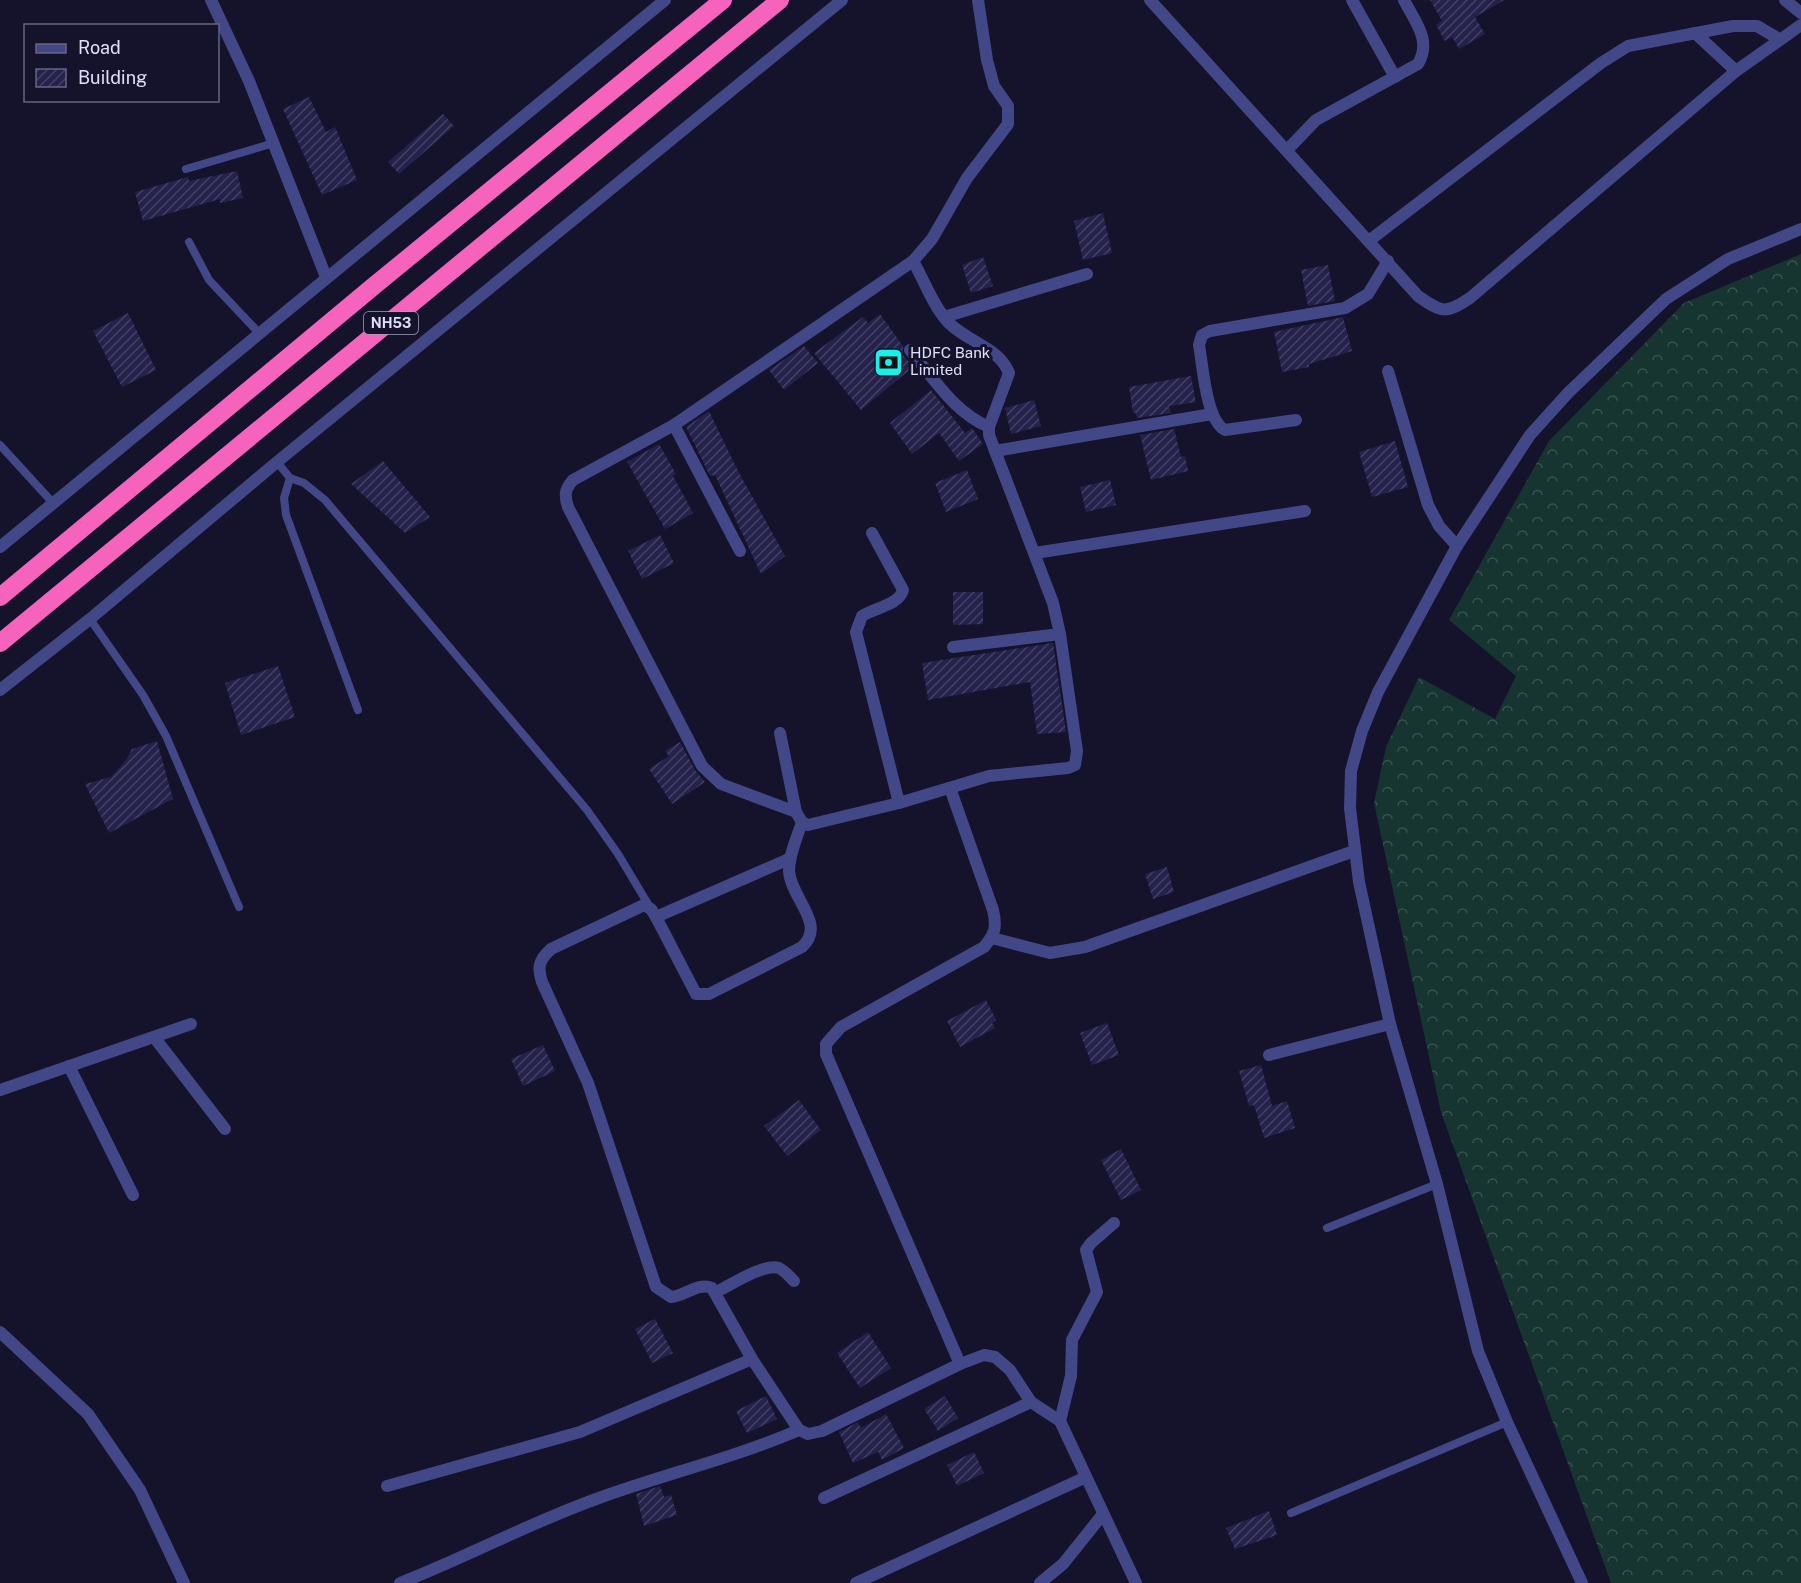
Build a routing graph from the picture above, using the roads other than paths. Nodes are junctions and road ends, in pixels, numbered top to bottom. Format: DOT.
graph roads {
  1 [pos="212,0"];
  2 [pos="665,0"];
  3 [pos="723,0"];
  4 [pos="780,0"];
  5 [pos="842,0"];
  6 [pos="978,0"];
  7 [pos="1150,0"];
  8 [pos="1352,0"];
  9 [pos="1404,0"];
  10 [pos="1785,0"];
  11 [pos="1801,14"];
  12 [pos="1801,25"];
  13 [pos="1695,33"];
  14 [pos="1779,39"];
  15 [pos="1736,71"];
  16 [pos="1395,77"];
  17 [pos="274,143"];
  18 [pos="1287,150"];
  19 [pos="186,169"];
  20 [pos="1801,229"];
  21 [pos="1370,240"];
  22 [pos="189,242"];
  23 [pos="913,261"];
  24 [pos="1388,261"];
  25 [pos="1087,274"];
  26 [pos="326,277"];
  27 [pos="944,317"];
  28 [pos="259,333"];
  29 [pos="910,350"];
  30 [pos="1388,371"];
  31 [pos="1212,414"];
  32 [pos="1296,420"];
  33 [pos="674,425"];
  34 [pos="989,427"];
  35 [pos="0,445"];
  36 [pos="996,451"];
  37 [pos="277,462"];
  38 [pos="290,478"];
  39 [pos="53,503"];
  40 [pos="1305,511"];
  41 [pos="872,533"];
  42 [pos="1457,546"];
  43 [pos="0,548"];
  44 [pos="740,551"];
  45 [pos="1035,553"];
  46 [pos="0,597"];
  47 [pos="90,619"];
  48 [pos="1060,634"];
  49 [pos="0,643"];
  50 [pos="953,648"];
  51 [pos="0,690"];
  52 [pos="358,710"];
  53 [pos="780,733"];
  54 [pos="950,788"];
  55 [pos="899,803"];
  56 [pos="799,817"];
  57 [pos="1354,851"];
  58 [pos="789,859"];
  59 [pos="239,907"];
  60 [pos="653,913"];
  61 [pos="992,938"];
  62 [pos="191,1024"];
  63 [pos="1390,1024"];
  64 [pos="154,1037"];
  65 [pos="1269,1055"];
  66 [pos="69,1066"];
  67 [pos="0,1090"];
  68 [pos="225,1129"];
  69 [pos="1437,1184"];
  70 [pos="133,1195"];
  71 [pos="1114,1223"];
  72 [pos="1327,1228"];
  73 [pos="794,1281"];
  74 [pos="716,1292"];
  75 [pos="0,1332"];
  76 [pos="752,1359"];
  77 [pos="960,1364"];
  78 [pos="1031,1402"];
  79 [pos="1060,1421"];
  80 [pos="1507,1422"];
  81 [pos="799,1430"];
  82 [pos="1086,1477"];
  83 [pos="387,1486"];
  84 [pos="824,1498"];
  85 [pos="1291,1513"];
  86 [pos="1103,1514"];
  87 [pos="184,1583"];
  88 [pos="400,1583"];
  89 [pos="856,1583"];
  90 [pos="1040,1583"];
  91 [pos="1136,1583"];
  92 [pos="1581,1583"];
  1 -- 17 [label="street"];
  2 -- 26 [label="street"];
  3 -- 46 [label="highway, NH53"];
  4 -- 49 [label="highway, NH53"];
  5 -- 37 [label="street"];
  6 -- 23 [label="street"];
  7 -- 18 [label="street"];
  8 -- 16 [label="street"];
  9 -- 16 [label="street"];
  10 -- 11 [label="street"];
  12 -- 14 [label="street"];
  13 -- 14 [label="street"];
  13 -- 15 [label="street"];
  13 -- 21 [label="street"];
  14 -- 15 [label="street"];
  15 -- 24 [label="street"];
  16 -- 18 [label="street"];
  17 -- 19 [label="lane"];
  17 -- 26 [label="street"];
  18 -- 21 [label="street"];
  20 -- 42 [label="street"];
  21 -- 24 [label="street"];
  22 -- 28 [label="lane"];
  23 -- 27 [label="street"];
  23 -- 33 [label="street"];
  24 -- 31 [label="street"];
  25 -- 27 [label="street"];
  26 -- 28 [label="street"];
  27 -- 34 [label="street"];
  28 -- 39 [label="street"];
  29 -- 34 [label="street"];
  30 -- 42 [label="street"];
  31 -- 32 [label="street"];
  31 -- 36 [label="street"];
  33 -- 44 [label="street"];
  33 -- 56 [label="street"];
  34 -- 36 [label="street"];
  35 -- 39 [label="lane"];
  36 -- 45 [label="street"];
  37 -- 38 [label="lane"];
  37 -- 47 [label="street"];
  38 -- 52 [label="lane"];
  38 -- 60 [label="lane"];
  39 -- 43 [label="street"];
  40 -- 45 [label="street"];
  41 -- 55 [label="street"];
  42 -- 57 [label="street"];
  45 -- 48 [label="street"];
  47 -- 51 [label="street"];
  47 -- 59 [label="lane"];
  48 -- 50 [label="street"];
  48 -- 54 [label="street"];
  53 -- 56 [label="street"];
  54 -- 55 [label="street"];
  54 -- 61 [label="street"];
  55 -- 56 [label="street"];
  56 -- 58 [label="street"];
  57 -- 61 [label="street"];
  57 -- 63 [label="street"];
  58 -- 60 [label="street"];
  58 -- 60 [label="street"];
  60 -- 74 [label="street"];
  61 -- 77 [label="street"];
  62 -- 64 [label="street"];
  63 -- 65 [label="street"];
  63 -- 69 [label="street"];
  64 -- 66 [label="street"];
  64 -- 68 [label="street"];
  66 -- 67 [label="street"];
  66 -- 70 [label="street"];
  69 -- 72 [label="lane"];
  69 -- 80 [label="street"];
  71 -- 79 [label="street"];
  73 -- 74 [label="street"];
  74 -- 76 [label="street"];
  75 -- 87 [label="street"];
  76 -- 81 [label="street"];
  76 -- 83 [label="street"];
  77 -- 78 [label="street"];
  77 -- 81 [label="street"];
  78 -- 79 [label="street"];
  78 -- 84 [label="street"];
  79 -- 82 [label="street"];
  80 -- 85 [label="lane"];
  80 -- 92 [label="street"];
  81 -- 88 [label="street"];
  82 -- 86 [label="street"];
  82 -- 89 [label="street"];
  86 -- 90 [label="street"];
  86 -- 91 [label="street"];
}
